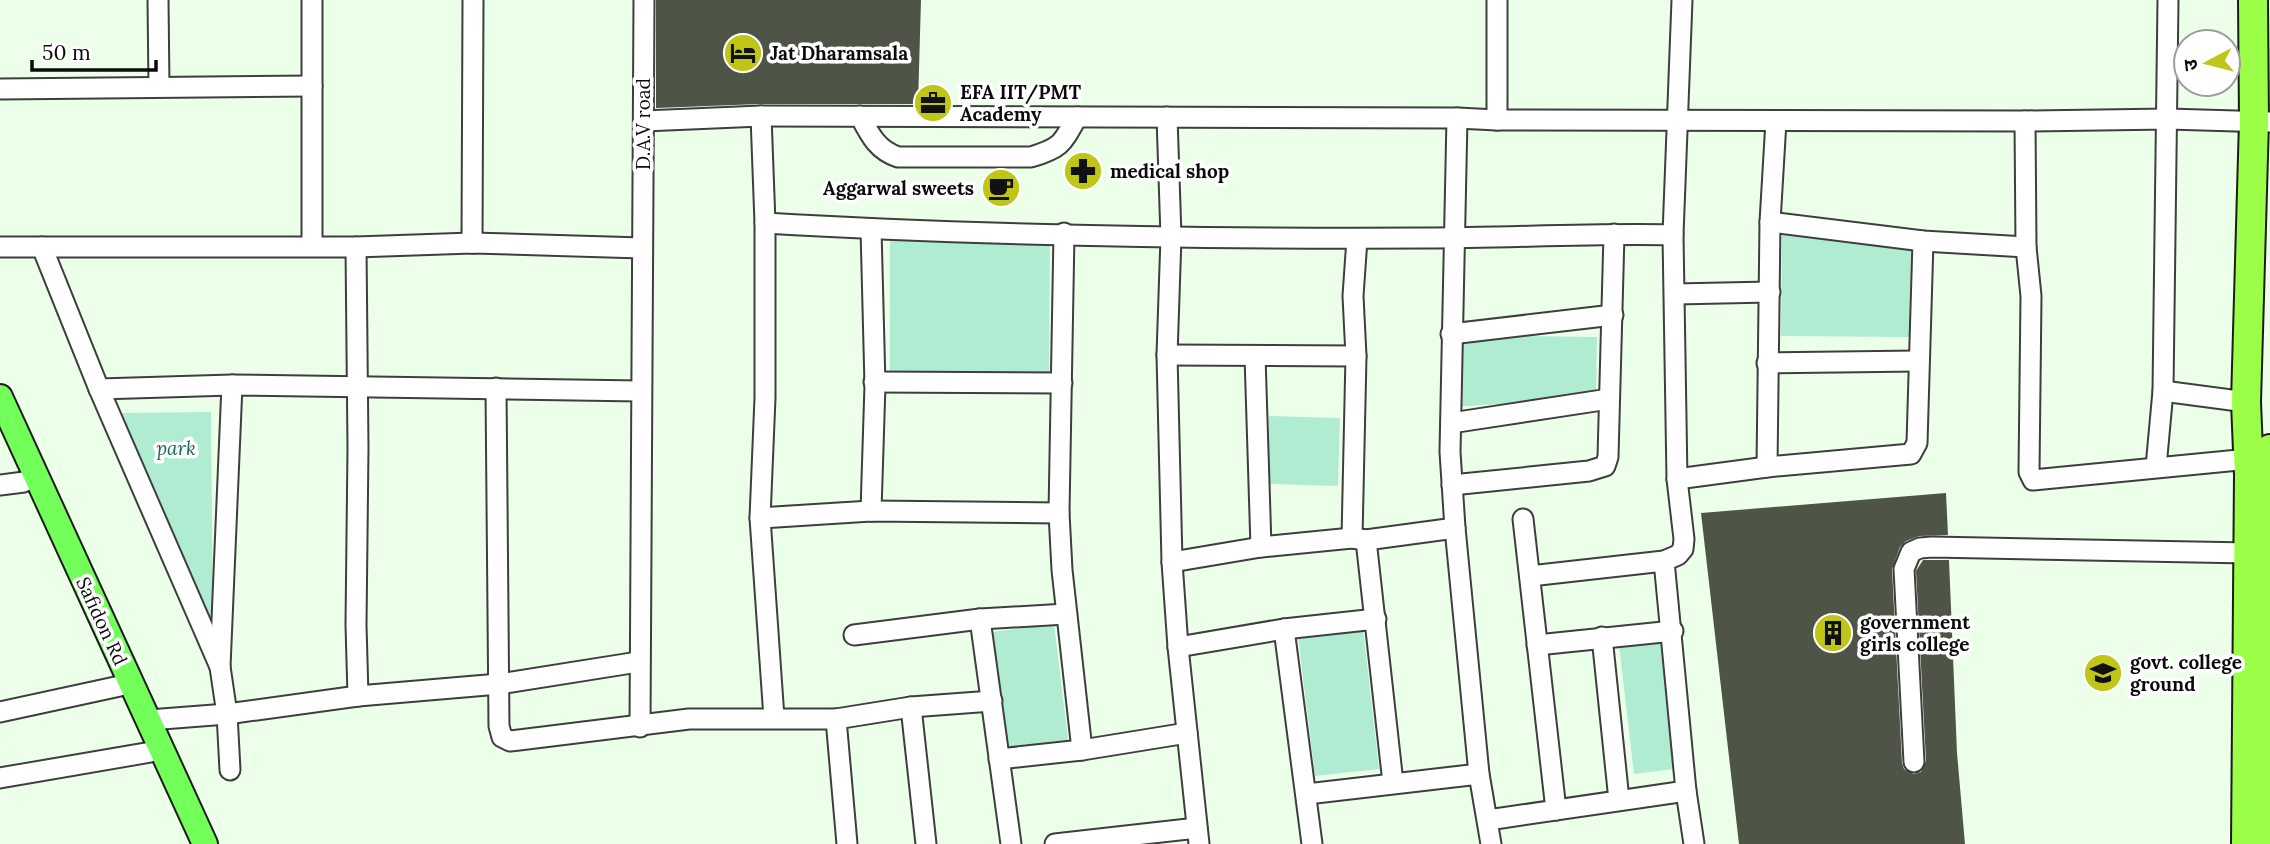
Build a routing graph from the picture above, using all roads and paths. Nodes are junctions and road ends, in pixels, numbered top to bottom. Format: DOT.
graph roads {
  1 [pos="159,0"];
  2 [pos="312,0"];
  3 [pos="473,0"];
  4 [pos="644,0"];
  5 [pos="1497,0"];
  6 [pos="1682,0"];
  7 [pos="2168,0"];
  8 [pos="2253,0"];
  9 [pos="159,86"];
  10 [pos="312,86"];
  11 [pos="0,89"];
  12 [pos="761,116"];
  13 [pos="860,116"];
  14 [pos="1077,117"];
  15 [pos="1167,117"];
  16 [pos="1457,118"];
  17 [pos="2168,119"];
  18 [pos="1497,120"];
  19 [pos="1677,120"];
  20 [pos="643,121"];
  21 [pos="1776,121"];
  22 [pos="2025,121"];
  23 [pos="2262,121"];
  24 [pos="1770,222"];
  25 [pos="765,223"];
  26 [pos="871,229"];
  27 [pos="1064,233"];
  28 [pos="1614,234"];
  29 [pos="1673,235"];
  30 [pos="1171,237"];
  31 [pos="1357,239"];
  32 [pos="1455,239"];
  33 [pos="1923,241"];
  34 [pos="472,243"];
  35 [pos="312,246"];
  36 [pos="0,247"];
  37 [pos="42,247"];
  38 [pos="356,247"];
  39 [pos="2026,247"];
  40 [pos="642,248"];
  41 [pos="1770,292"];
  42 [pos="1675,294"];
  43 [pos="1613,315"];
  44 [pos="1451,334"];
  45 [pos="1167,355"];
  46 [pos="1255,356"];
  47 [pos="1356,356"];
  48 [pos="1918,361"];
  49 [pos="1767,363"];
  50 [pos="874,382"];
  51 [pos="1062,383"];
  52 [pos="232,385"];
  53 [pos="358,387"];
  54 [pos="496,388"];
  55 [pos="99,389"];
  56 [pos="640,391"];
  57 [pos="2163,391"];
  58 [pos="0,397"];
  59 [pos="1609,399"];
  60 [pos="2246,402"];
  61 [pos="1451,423"];
  62 [pos="0,430"];
  63 [pos="1767,467"];
  64 [pos="2156,467"];
  65 [pos="2262,467"];
  66 [pos="1677,479"];
  67 [pos="12,483"];
  68 [pos="1452,485"];
  69 [pos="871,511"];
  70 [pos="1059,513"];
  71 [pos="760,518"];
  72 [pos="1523,519"];
  73 [pos="1455,528"];
  74 [pos="1359,539"];
  75 [pos="1261,547"];
  76 [pos="2249,553"];
  77 [pos="1664,561"];
  78 [pos="1172,562"];
  79 [pos="1530,576"];
  80 [pos="1066,614"];
  81 [pos="1376,619"];
  82 [pos="980,620"];
  83 [pos="1284,629"];
  84 [pos="1673,631"];
  85 [pos="854,635"];
  86 [pos="1602,637"];
  87 [pos="1537,645"];
  88 [pos="1178,647"];
  89 [pos="638,662"];
  90 [pos="220,667"];
  91 [pos="499,684"];
  92 [pos="120,686"];
  93 [pos="358,696"];
  94 [pos="992,701"];
  95 [pos="911,707"];
  96 [pos="0,712"];
  97 [pos="227,714"];
  98 [pos="774,718"];
  99 [pos="836,719"];
  100 [pos="149,720"];
  101 [pos="640,727"];
  102 [pos="1187,733"];
  103 [pos="1082,750"];
  104 [pos="151,752"];
  105 [pos="999,759"];
  106 [pos="1914,762"];
  107 [pos="230,769"];
  108 [pos="1479,775"];
  109 [pos="0,778"];
  110 [pos="1393,783"];
  111 [pos="1686,791"];
  112 [pos="1307,793"];
  113 [pos="1619,800"];
  114 [pos="2269,808"];
  115 [pos="1556,810"];
  116 [pos="1488,820"];
  117 [pos="1198,836"];
  118 [pos="192,844"];
  119 [pos="205,844"];
  120 [pos="847,844"];
  121 [pos="926,844"];
  122 [pos="1011,844"];
  123 [pos="1055,844"];
  124 [pos="1312,844"];
  125 [pos="1490,844"];
  126 [pos="1694,844"];
  127 [pos="2246,844"];
  128 [pos="2267,844"];
  1 -- 9 [label="street"];
  2 -- 10 [label="street"];
  3 -- 34 [label="street"];
  4 -- 20 [label="street, D.A.V road"];
  5 -- 18 [label="street"];
  6 -- 19 [label="street"];
  7 -- 17 [label="street"];
  8 -- 23 [label="highway"];
  9 -- 10 [label="street"];
  9 -- 11 [label="street"];
  10 -- 35 [label="street"];
  12 -- 13 [label="street"];
  12 -- 20 [label="street"];
  12 -- 25 [label="street"];
  13 -- 14 [label="street"];
  13 -- 14 [label="street"];
  14 -- 15 [label="street"];
  15 -- 16 [label="street"];
  15 -- 30 [label="street"];
  16 -- 18 [label="street"];
  16 -- 32 [label="street"];
  17 -- 22 [label="street"];
  17 -- 23 [label="street"];
  17 -- 57 [label="street"];
  18 -- 19 [label="street"];
  19 -- 21 [label="street"];
  19 -- 29 [label="street"];
  20 -- 40 [label="street, D.A.V road"];
  21 -- 22 [label="street"];
  21 -- 24 [label="street"];
  22 -- 39 [label="street"];
  23 -- 60 [label="highway"];
  24 -- 33 [label="street"];
  24 -- 41 [label="street"];
  25 -- 26 [label="street"];
  25 -- 71 [label="street"];
  26 -- 27 [label="street"];
  26 -- 50 [label="street"];
  27 -- 30 [label="street"];
  27 -- 51 [label="street"];
  28 -- 29 [label="street"];
  28 -- 32 [label="street"];
  28 -- 43 [label="street"];
  29 -- 42 [label="street"];
  30 -- 31 [label="street"];
  30 -- 45 [label="street"];
  31 -- 32 [label="street"];
  31 -- 47 [label="street"];
  32 -- 44 [label="street"];
  33 -- 39 [label="street"];
  33 -- 48 [label="street"];
  34 -- 38 [label="street"];
  34 -- 40 [label="street"];
  35 -- 37 [label="street"];
  35 -- 38 [label="street"];
  36 -- 37 [label="street"];
  37 -- 55 [label="street"];
  38 -- 53 [label="street"];
  39 -- 64 [label="street"];
  40 -- 56 [label="street, D.A.V road"];
  41 -- 42 [label="street"];
  41 -- 49 [label="street"];
  42 -- 66 [label="street"];
  43 -- 44 [label="street"];
  43 -- 59 [label="street"];
  44 -- 61 [label="street"];
  45 -- 46 [label="street"];
  45 -- 78 [label="street"];
  46 -- 47 [label="street"];
  46 -- 75 [label="street"];
  47 -- 74 [label="street"];
  48 -- 49 [label="street"];
  48 -- 63 [label="street"];
  49 -- 63 [label="street"];
  50 -- 51 [label="street"];
  50 -- 69 [label="street"];
  51 -- 70 [label="street"];
  52 -- 53 [label="street"];
  52 -- 55 [label="street"];
  52 -- 90 [label="street"];
  53 -- 54 [label="street"];
  53 -- 93 [label="street"];
  54 -- 56 [label="street"];
  54 -- 91 [label="street"];
  55 -- 90 [label="street"];
  56 -- 89 [label="street, D.A.V road"];
  57 -- 60 [label="street"];
  57 -- 64 [label="street"];
  58 -- 100 [label="main road, Safidon Rd"];
  59 -- 61 [label="street"];
  59 -- 68 [label="street"];
  60 -- 65 [label="highway"];
  61 -- 68 [label="street"];
  62 -- 67 [label="main road, Safidon Rd"];
  63 -- 66 [label="street"];
  64 -- 65 [label="street"];
  65 -- 76 [label="highway"];
  65 -- 114 [label="highway"];
  66 -- 77 [label="street"];
  67 -- 92 [label="main road, Safidon Rd"];
  68 -- 73 [label="street"];
  69 -- 70 [label="street"];
  69 -- 71 [label="street"];
  70 -- 80 [label="street"];
  71 -- 98 [label="street"];
  72 -- 79 [label="street"];
  73 -- 74 [label="street"];
  73 -- 108 [label="street"];
  74 -- 75 [label="street"];
  74 -- 81 [label="street"];
  75 -- 78 [label="street"];
  76 -- 106 [label="street"];
  76 -- 127 [label="highway"];
  77 -- 79 [label="street"];
  77 -- 84 [label="street"];
  78 -- 88 [label="street"];
  79 -- 87 [label="street"];
  80 -- 82 [label="street"];
  80 -- 103 [label="street"];
  81 -- 83 [label="street"];
  81 -- 110 [label="street"];
  82 -- 85 [label="street"];
  82 -- 94 [label="street"];
  83 -- 88 [label="street"];
  83 -- 112 [label="street"];
  84 -- 86 [label="street"];
  84 -- 111 [label="street"];
  86 -- 87 [label="street"];
  86 -- 113 [label="street"];
  87 -- 115 [label="street"];
  88 -- 102 [label="street"];
  89 -- 91 [label="street"];
  89 -- 101 [label="street, D.A.V road"];
  90 -- 97 [label="street"];
  91 -- 93 [label="street"];
  91 -- 101 [label="street"];
  92 -- 96 [label="street"];
  92 -- 104 [label="main road, Safidon Rd"];
  93 -- 97 [label="street"];
  94 -- 95 [label="street"];
  94 -- 105 [label="street"];
  95 -- 99 [label="street"];
  95 -- 121 [label="street"];
  97 -- 100 [label="street"];
  97 -- 107 [label="street"];
  98 -- 99 [label="street"];
  98 -- 101 [label="street"];
  99 -- 120 [label="street"];
  100 -- 119 [label="main road, Safidon Rd"];
  102 -- 103 [label="street"];
  102 -- 117 [label="street"];
  103 -- 105 [label="street"];
  104 -- 109 [label="street"];
  104 -- 118 [label="main road, Safidon Rd"];
  105 -- 122 [label="street"];
  108 -- 110 [label="street"];
  108 -- 116 [label="street"];
  110 -- 112 [label="street"];
  111 -- 113 [label="street"];
  111 -- 126 [label="street"];
  112 -- 124 [label="street"];
  113 -- 115 [label="street"];
  114 -- 128 [label="highway"];
  115 -- 116 [label="street"];
  116 -- 125 [label="street"];
  117 -- 123 [label="street"];
}
